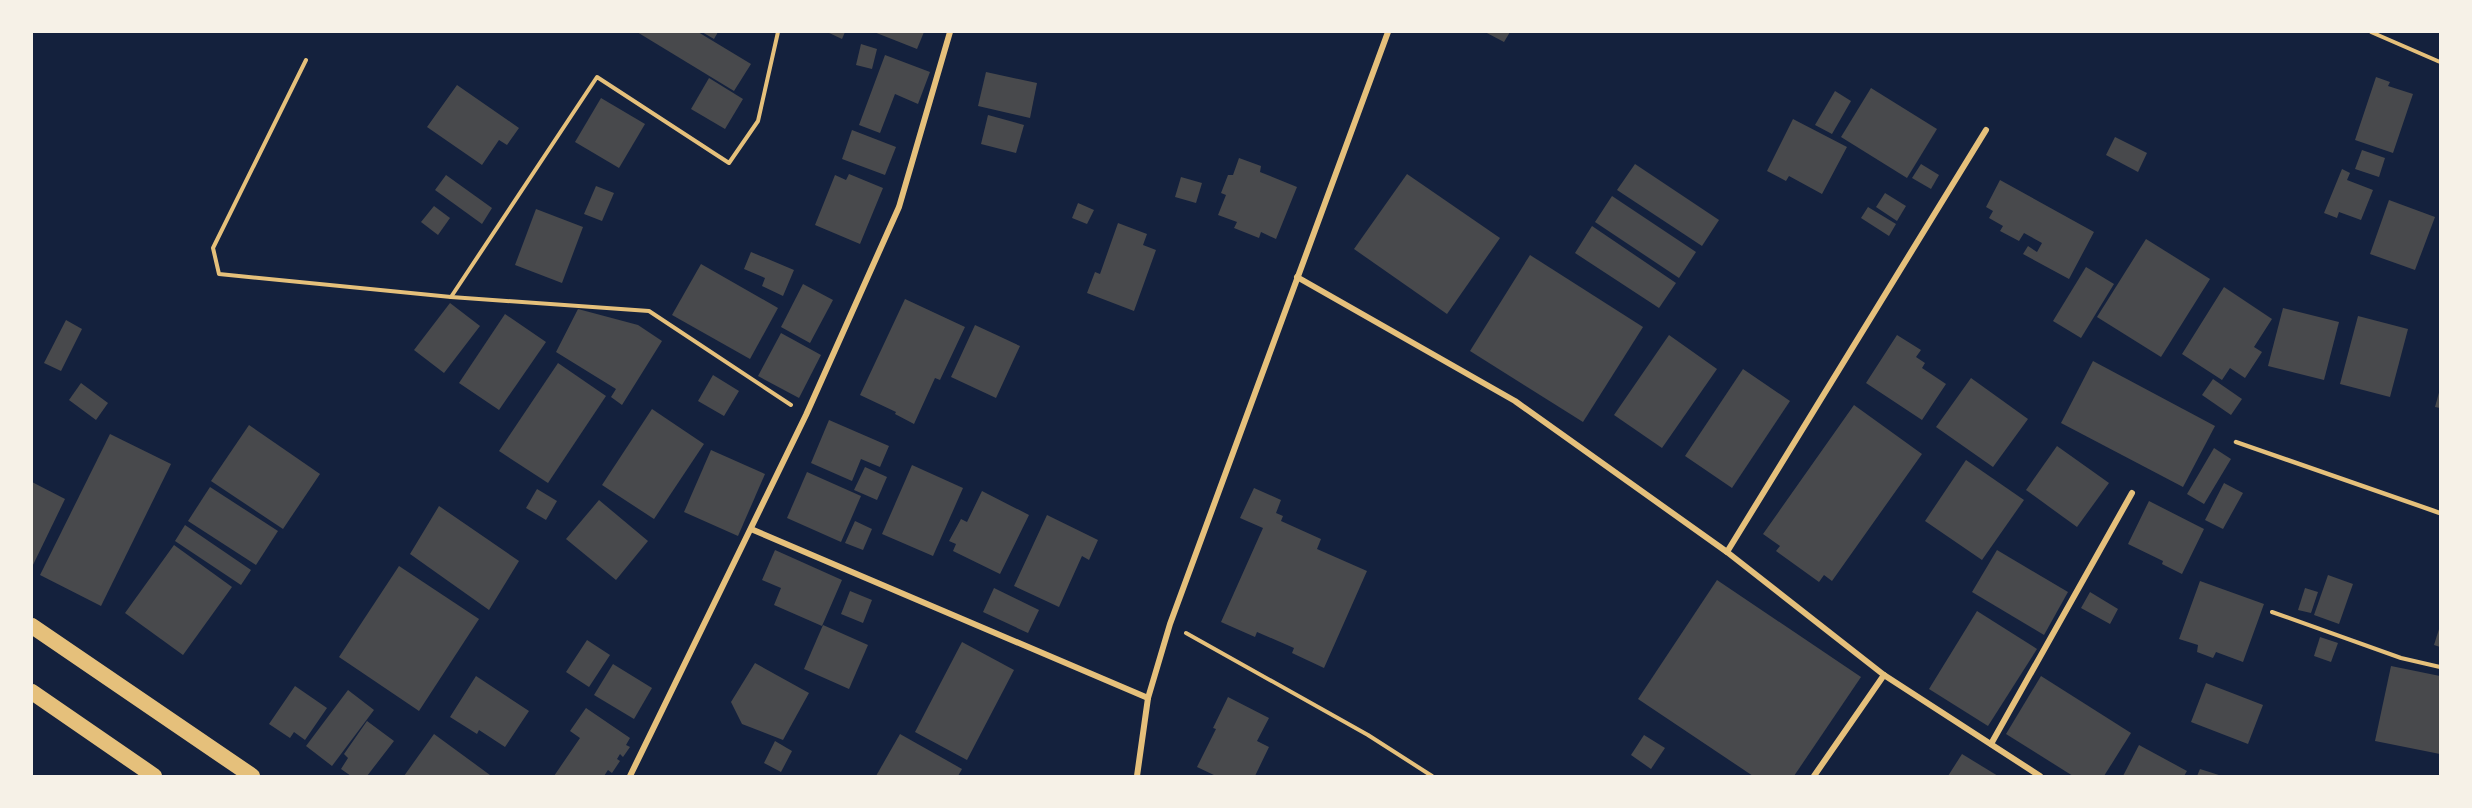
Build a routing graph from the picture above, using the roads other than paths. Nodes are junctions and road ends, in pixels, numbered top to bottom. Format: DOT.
graph roads {
  1 [pos="950,32"];
  2 [pos="1388,32"];
  3 [pos="1986,130"];
  4 [pos="1297,277"];
  5 [pos="2236,442"];
  6 [pos="2132,494"];
  7 [pos="2440,513"];
  8 [pos="751,529"];
  9 [pos="1727,552"];
  10 [pos="32,626"];
  11 [pos="1884,675"];
  12 [pos="32,692"];
  13 [pos="1148,698"];
  14 [pos="1991,744"];
  15 [pos="154,777"];
  16 [pos="252,777"];
  17 [pos="630,777"];
  18 [pos="1137,777"];
  19 [pos="1814,777"];
  20 [pos="2040,777"];
  1 -- 8 [label="street"];
  2 -- 4 [label="street"];
  3 -- 9 [label="street"];
  4 -- 9 [label="street"];
  4 -- 13 [label="street"];
  5 -- 7 [label="lane"];
  6 -- 14 [label="street"];
  8 -- 13 [label="street"];
  8 -- 17 [label="street"];
  9 -- 11 [label="street"];
  10 -- 16 [label="highway"];
  11 -- 14 [label="street"];
  11 -- 19 [label="street"];
  12 -- 15 [label="highway"];
  13 -- 18 [label="street"];
  14 -- 20 [label="street"];
}
